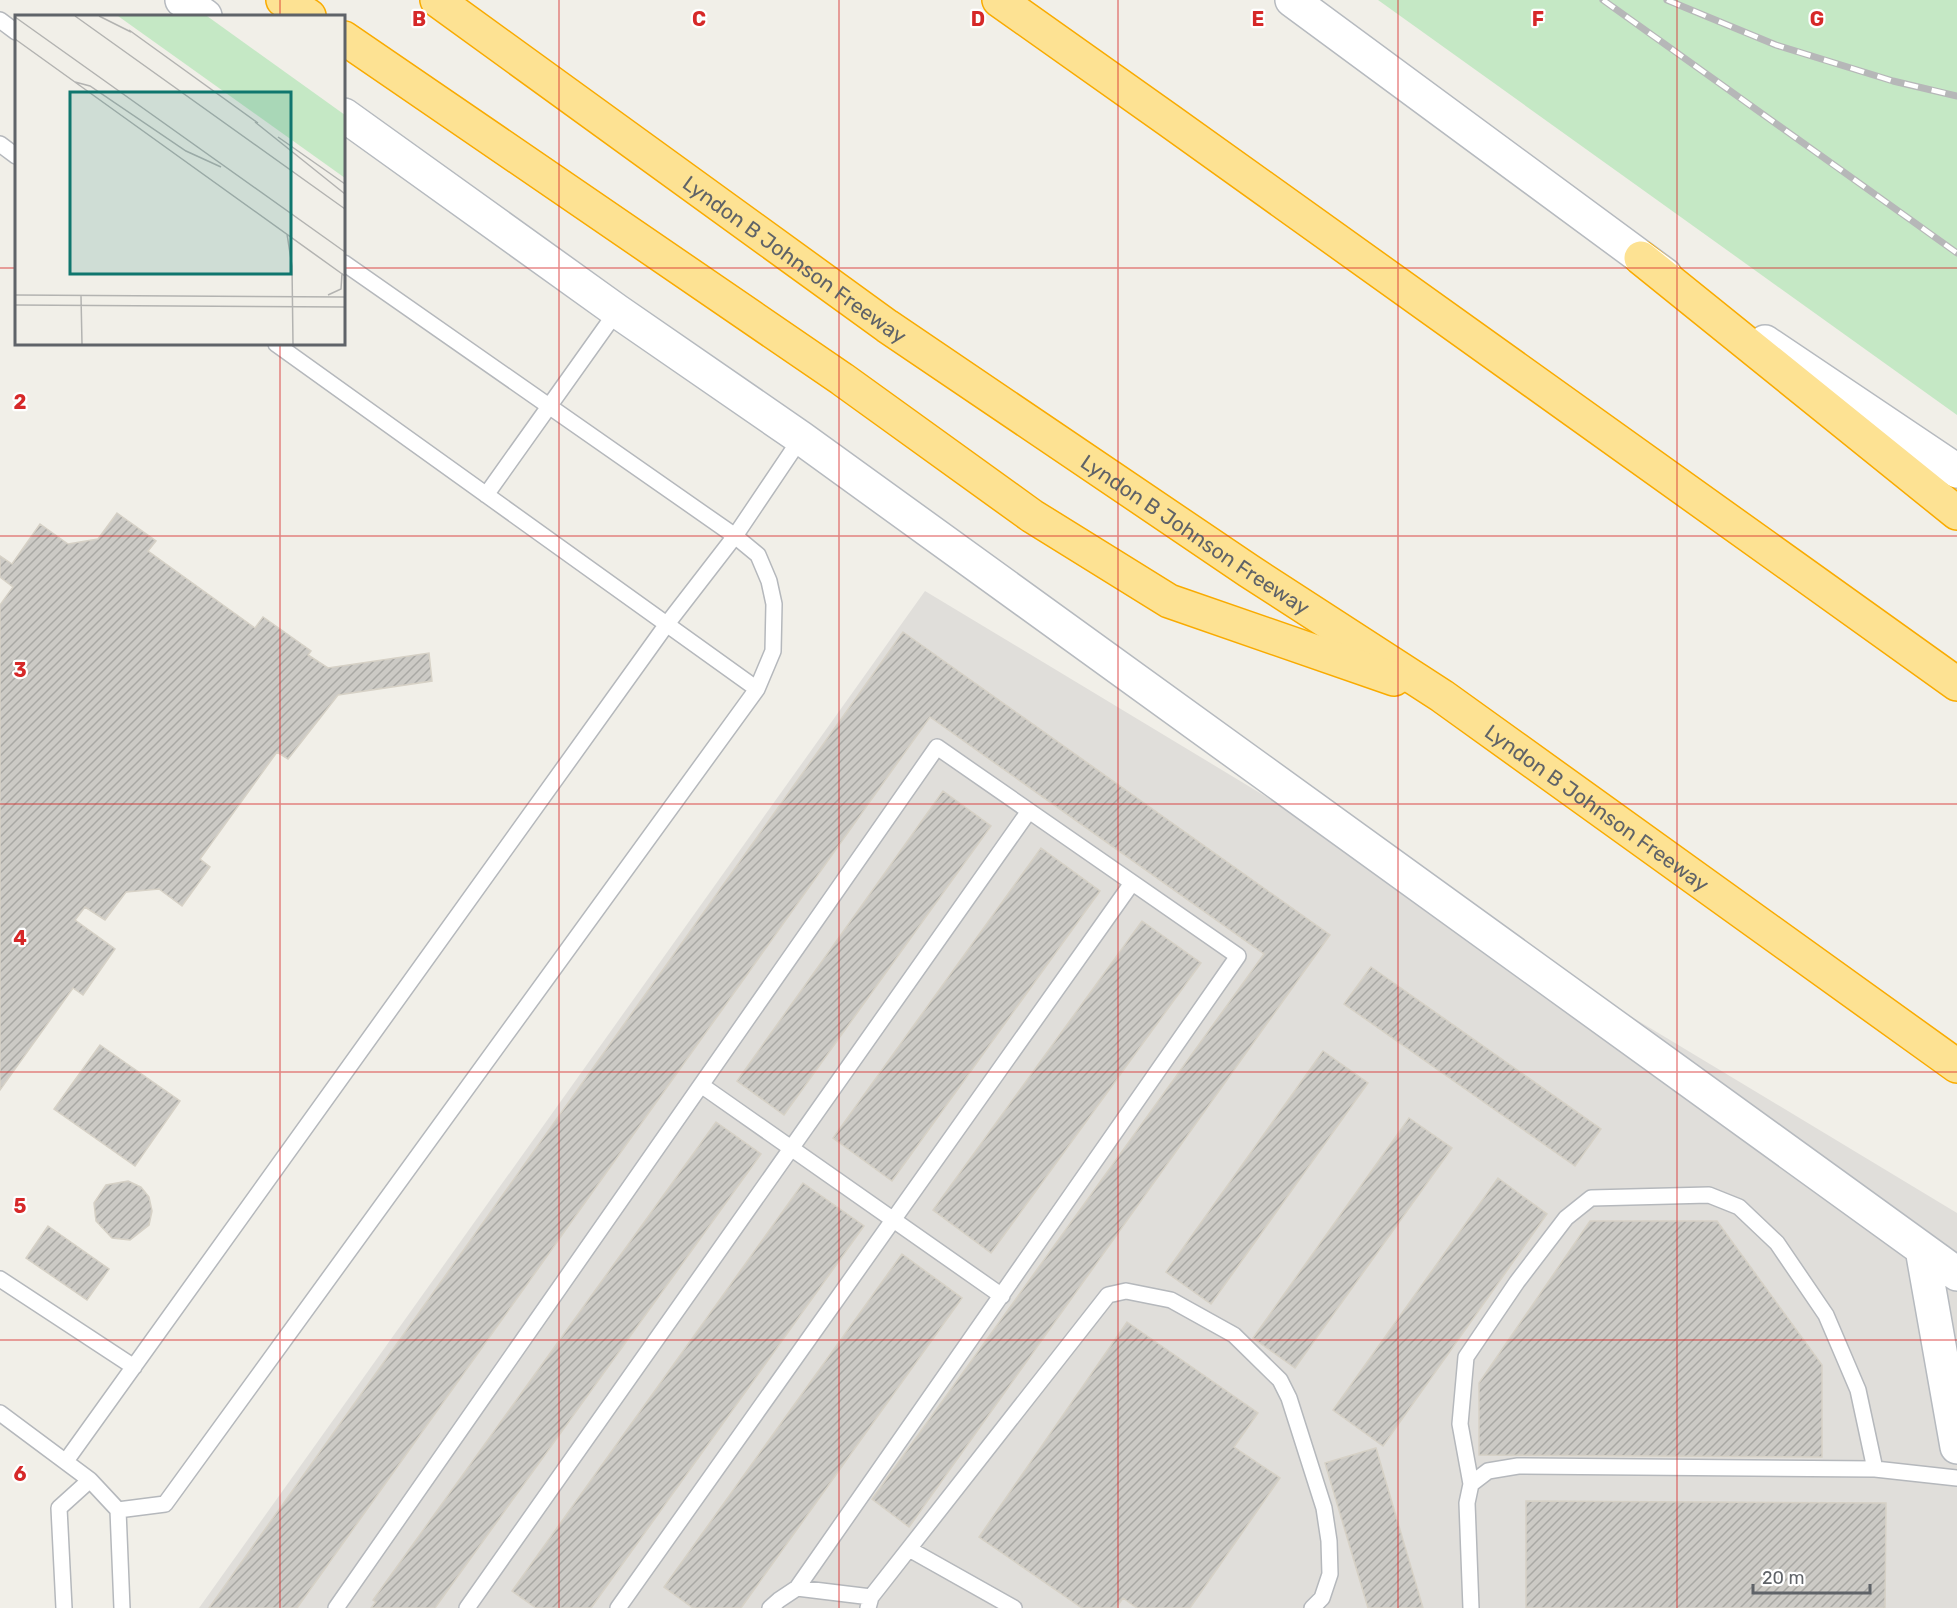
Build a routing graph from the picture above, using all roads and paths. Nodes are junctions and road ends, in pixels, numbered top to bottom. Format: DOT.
graph roads {
  1 [pos="183,0"];
  2 [pos="282,0"];
  3 [pos="437,0"];
  4 [pos="999,0"];
  5 [pos="1292,0"];
  6 [pos="205,15"];
  7 [pos="307,15"];
  8 [pos="0,21"];
  9 [pos="15,31"];
  10 [pos="345,39"];
  11 [pos="345,117"];
  12 [pos="0,144"];
  13 [pos="15,155"];
  14 [pos="1641,258"];
  15 [pos="345,264"];
  16 [pos="617,311"];
  17 [pos="277,345"];
  18 [pos="549,409"];
  19 [pos="801,438"];
  20 [pos="1957,471"];
  21 [pos="486,495"];
  22 [pos="1957,513"];
  23 [pos="735,536"];
  24 [pos="667,624"];
  25 [pos="1957,684"];
  26 [pos="757,689"];
  27 [pos="1442,696"];
  28 [pos="1029,812"];
  29 [pos="1132,883"];
  30 [pos="1957,1066"];
  31 [pos="701,1085"];
  32 [pos="791,1149"];
  33 [pos="894,1220"];
  34 [pos="1922,1249"];
  35 [pos="1957,1274"];
  36 [pos="0,1279"];
  37 [pos="1002,1296"];
  38 [pos="134,1367"];
  39 [pos="0,1413"];
  40 [pos="1955,1426"];
  41 [pos="66,1461"];
  42 [pos="1875,1470"];
  43 [pos="1957,1478"];
  44 [pos="90,1480"];
  45 [pos="1471,1484"];
  46 [pos="118,1510"];
  47 [pos="909,1548"];
  48 [pos="797,1588"];
  49 [pos="870,1603"];
  50 [pos="64,1608"];
  51 [pos="122,1608"];
  52 [pos="336,1608"];
  53 [pos="467,1608"];
  54 [pos="618,1608"];
  55 [pos="770,1608"];
  56 [pos="1014,1608"];
  57 [pos="1312,1608"];
  58 [pos="1471,1608"];
  1 -- 6 [label="main road"];
  2 -- 7 [label="highway"];
  3 -- 27 [label="highway, Lyndon B Johnson Freeway"];
  4 -- 25 [label="highway"];
  5 -- 14 [label="main road"];
  8 -- 9 [label="lane"];
  10 -- 27 [label="highway"];
  11 -- 16 [label="main road"];
  12 -- 13 [label="lane"];
  14 -- 20 [label="main road"];
  14 -- 22 [label="highway"];
  15 -- 18 [label="lane"];
  16 -- 18 [label="lane"];
  16 -- 19 [label="main road"];
  17 -- 21 [label="lane"];
  18 -- 21 [label="lane"];
  18 -- 23 [label="lane"];
  19 -- 23 [label="lane"];
  19 -- 34 [label="main road"];
  21 -- 24 [label="lane"];
  23 -- 24 [label="lane"];
  23 -- 26 [label="lane"];
  24 -- 26 [label="lane"];
  24 -- 38 [label="lane"];
  26 -- 46 [label="lane"];
  27 -- 30 [label="highway, Lyndon B Johnson Freeway"];
  28 -- 29 [label="lane"];
  28 -- 31 [label="lane"];
  28 -- 32 [label="lane"];
  29 -- 33 [label="lane"];
  29 -- 37 [label="lane"];
  31 -- 32 [label="lane"];
  31 -- 52 [label="lane"];
  32 -- 33 [label="lane"];
  32 -- 53 [label="lane"];
  33 -- 37 [label="lane"];
  33 -- 54 [label="lane"];
  34 -- 35 [label="main road"];
  34 -- 40 [label="main road"];
  36 -- 38 [label="lane"];
  37 -- 48 [label="lane"];
  38 -- 41 [label="lane"];
  39 -- 41 [label="lane"];
  41 -- 44 [label="lane"];
  42 -- 43 [label="lane"];
  42 -- 45 [label="lane"];
  42 -- 45 [label="lane"];
  44 -- 46 [label="lane"];
  44 -- 50 [label="lane"];
  45 -- 58 [label="lane"];
  46 -- 51 [label="lane"];
  47 -- 49 [label="lane"];
  47 -- 56 [label="lane"];
  47 -- 57 [label="lane"];
  48 -- 49 [label="lane"];
  48 -- 55 [label="lane"];
}
